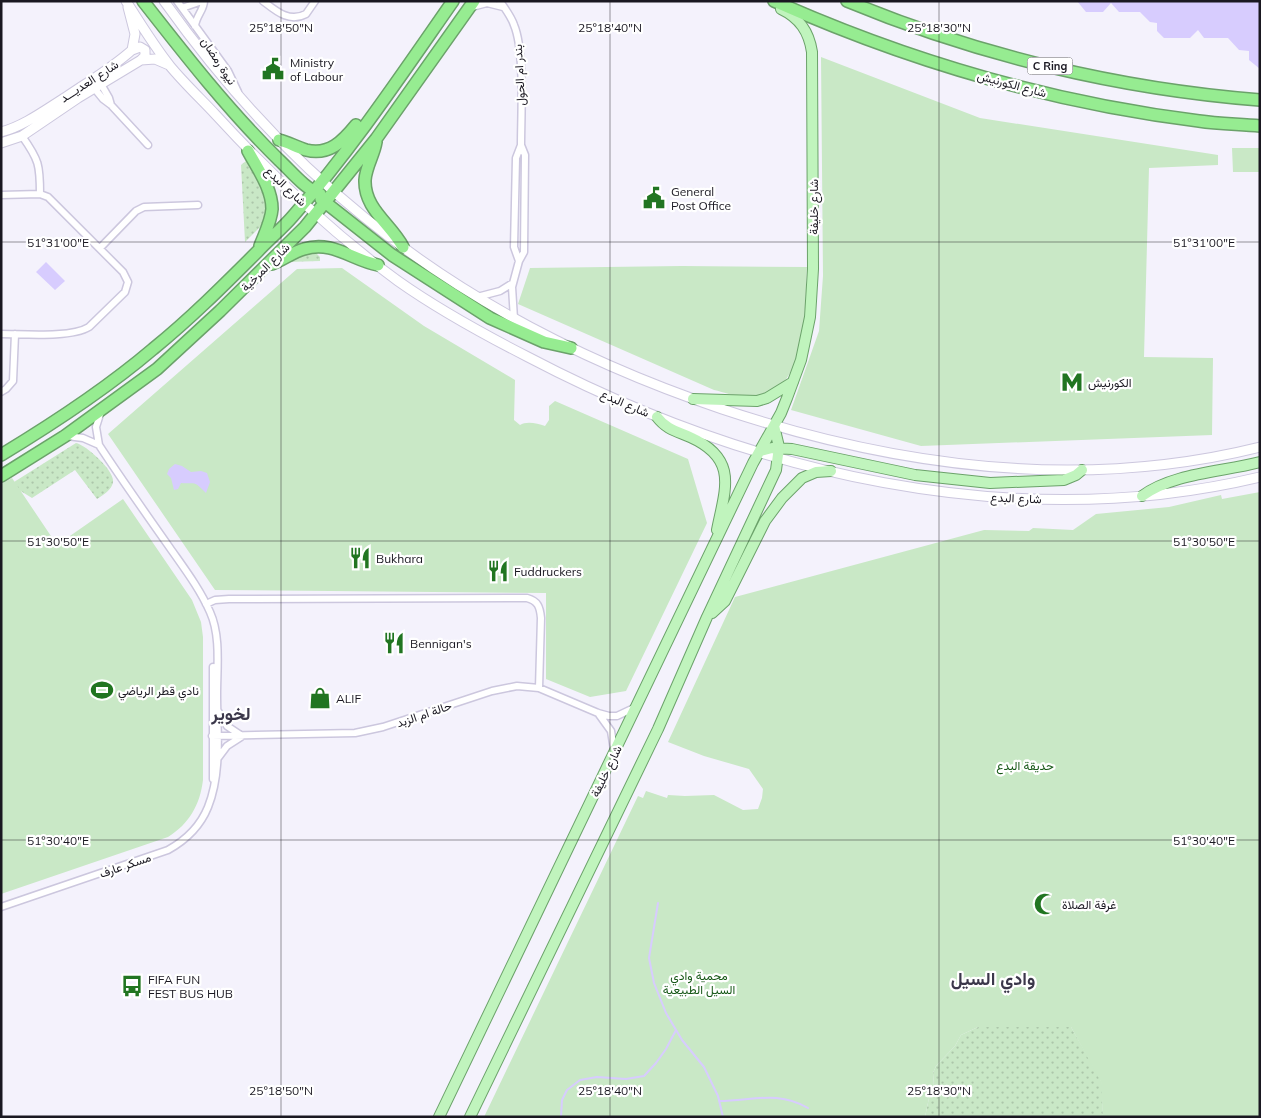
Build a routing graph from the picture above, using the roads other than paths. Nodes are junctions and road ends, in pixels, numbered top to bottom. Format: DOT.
graph roads {
  1 [pos="143,1"];
  2 [pos="164,1"];
  3 [pos="177,1"];
  4 [pos="203,1"];
  5 [pos="263,1"];
  6 [pos="315,1"];
  7 [pos="453,1"];
  8 [pos="500,1"];
  9 [pos="769,1"];
  10 [pos="774,1"];
  11 [pos="847,1"];
  12 [pos="127,2"];
  13 [pos="471,5"];
  14 [pos="182,8"];
  15 [pos="504,8"];
  16 [pos="195,26"];
  17 [pos="132,50"];
  18 [pos="141,60"];
  19 [pos="170,65"];
  20 [pos="98,86"];
  21 [pos="240,98"];
  22 [pos="1260,100"];
  23 [pos="377,110"];
  24 [pos="1260,126"];
  25 [pos="1,132"];
  26 [pos="22,136"];
  27 [pos="376,139"];
  28 [pos="279,140"];
  29 [pos="1,143"];
  30 [pos="148,146"];
  31 [pos="248,150"];
  32 [pos="323,181"];
  33 [pos="314,191"];
  34 [pos="334,191"];
  35 [pos="40,194"];
  36 [pos="1,195"];
  37 [pos="303,202"];
  38 [pos="326,202"];
  39 [pos="198,205"];
  40 [pos="316,213"];
  41 [pos="403,247"];
  42 [pos="100,248"];
  43 [pos="258,251"];
  44 [pos="378,265"];
  45 [pos="265,267"];
  46 [pos="513,283"];
  47 [pos="476,297"];
  48 [pos="514,319"];
  49 [pos="1,334"];
  50 [pos="15,334"];
  51 [pos="571,348"];
  52 [pos="793,382"];
  53 [pos="1,392"];
  54 [pos="693,399"];
  55 [pos="102,410"];
  56 [pos="657,417"];
  57 [pos="774,426"];
  58 [pos="65,436"];
  59 [pos="99,445"];
  60 [pos="1260,447"];
  61 [pos="760,451"];
  62 [pos="779,452"];
  63 [pos="1,455"];
  64 [pos="1260,462"];
  65 [pos="831,470"];
  66 [pos="1082,470"];
  67 [pos="1,476"];
  68 [pos="1260,476"];
  69 [pos="1142,496"];
  70 [pos="716,541"];
  71 [pos="206,604"];
  72 [pos="707,617"];
  73 [pos="539,688"];
  74 [pos="637,707"];
  75 [pos="217,710"];
  76 [pos="598,714"];
  77 [pos="215,736"];
  78 [pos="243,736"];
  79 [pos="615,753"];
  80 [pos="217,759"];
  81 [pos="214,783"];
  82 [pos="1,907"];
  83 [pos="439,1117"];
  84 [pos="470,1117"];
  1 -- 33 [label="highway"];
  2 -- 21 [label="main road"];
  3 -- 14 [label="street, نيوة رمضان"];
  4 -- 14 [label="street, نيوة رمضان"];
  4 -- 16 [label="street, نيوة رمضان"];
  5 -- 6 [label="street"];
  7 -- 23 [label="highway, شارع المرخية"];
  8 -- 15 [label="street, بندر ام الحول"];
  9 -- 52 [label="main road, شارع خليفة"];
  10 -- 24 [label="highway, شارع الكورنيش / C Ring"];
  11 -- 22 [label="highway, C Ring"];
  12 -- 17 [label="main road"];
  12 -- 19 [label="main road, شارع البدع"];
  13 -- 15 [label="street"];
  13 -- 27 [label="highway, شارع المرخية"];
  14 -- 16 [label="street, نيوة رمضان"];
  15 -- 46 [label="street, بندر ام الحول"];
  16 -- 21 [label="street, نيوة رمضان"];
  17 -- 18 [label="main road"];
  17 -- 25 [label="main road, شارع العديـــد"];
  18 -- 19 [label="main road"];
  18 -- 20 [label="main road, شارع العديـــد"];
  19 -- 31 [label="main road, شارع البدع"];
  20 -- 26 [label="main road, شارع العديـــد"];
  20 -- 30 [label="street"];
  21 -- 28 [label="main road"];
  23 -- 28 [label="highway"];
  23 -- 32 [label="highway, شارع المرخية"];
  26 -- 29 [label="main road, شارع العديـــد"];
  26 -- 35 [label="street"];
  27 -- 34 [label="highway, شارع المرخية"];
  27 -- 41 [label="highway"];
  28 -- 32 [label="main road"];
  31 -- 37 [label="main road, شارع البدع"];
  31 -- 43 [label="highway"];
  32 -- 33 [label="highway, شارع المرخية"];
  32 -- 34 [label="main road"];
  33 -- 34 [label="highway"];
  33 -- 37 [label="highway, شارع المرخية"];
  34 -- 38 [label="highway, شارع المرخية"];
  34 -- 41 [label="main road"];
  35 -- 36 [label="street"];
  35 -- 42 [label="street"];
  37 -- 38 [label="highway"];
  37 -- 40 [label="main road, شارع البدع"];
  37 -- 43 [label="highway, شارع المرخية"];
  38 -- 40 [label="highway, شارع المرخية"];
  38 -- 51 [label="highway"];
  39 -- 42 [label="street"];
  40 -- 44 [label="main road, شارع البدع"];
  40 -- 45 [label="highway, شارع المرخية"];
  41 -- 47 [label="main road"];
  42 -- 50 [label="street"];
  43 -- 63 [label="highway, شارع المرخية"];
  44 -- 45 [label="highway"];
  44 -- 56 [label="main road, شارع البدع"];
  45 -- 55 [label="highway, شارع المرخية"];
  46 -- 47 [label="street"];
  46 -- 48 [label="street, بندر ام الحول"];
  47 -- 48 [label="main road"];
  48 -- 51 [label="main road"];
  49 -- 50 [label="street"];
  50 -- 53 [label="street"];
  51 -- 54 [label="main road"];
  52 -- 54 [label="main road"];
  52 -- 57 [label="main road, شارع خليفة"];
  54 -- 57 [label="main road"];
  55 -- 58 [label="highway, شارع المرخية"];
  55 -- 59 [label="street"];
  56 -- 61 [label="main road, شارع البدع"];
  56 -- 70 [label="main road"];
  57 -- 61 [label="main road, شارع خليفة"];
  57 -- 62 [label="main road"];
  57 -- 66 [label="main road"];
  58 -- 59 [label="street"];
  58 -- 67 [label="highway, شارع المرخية"];
  59 -- 71 [label="street, مسكر عارف"];
  60 -- 66 [label="main road"];
  61 -- 62 [label="main road"];
  61 -- 70 [label="main road, شارع خليفة"];
  62 -- 65 [label="main road, شارع البدع"];
  62 -- 66 [label="main road"];
  62 -- 72 [label="main road"];
  64 -- 69 [label="main road"];
  65 -- 69 [label="main road, شارع البدع"];
  65 -- 72 [label="main road"];
  68 -- 69 [label="main road, شارع البدع"];
  70 -- 74 [label="main road, شارع خليفة"];
  71 -- 73 [label="street"];
  71 -- 75 [label="street, مسكر عارف"];
  71 -- 77 [label="street, مسكر عارف"];
  72 -- 84 [label="main road"];
  73 -- 76 [label="street, حالة ام الزبد"];
  73 -- 78 [label="street, حالة ام الزبد"];
  74 -- 76 [label="street, حالة ام الزبد"];
  74 -- 79 [label="main road, شارع خليفة"];
  75 -- 77 [label="street, مسكر عارف"];
  75 -- 78 [label="street"];
  76 -- 79 [label="street"];
  77 -- 78 [label="street, حالة ام الزبد"];
  77 -- 80 [label="street, مسكر عارف"];
  77 -- 81 [label="street, مسكر عارف"];
  78 -- 80 [label="street"];
  79 -- 83 [label="main road, شارع خليفة"];
  80 -- 81 [label="street, مسكر عارف"];
  81 -- 82 [label="street, مسكر عارف"];
}
